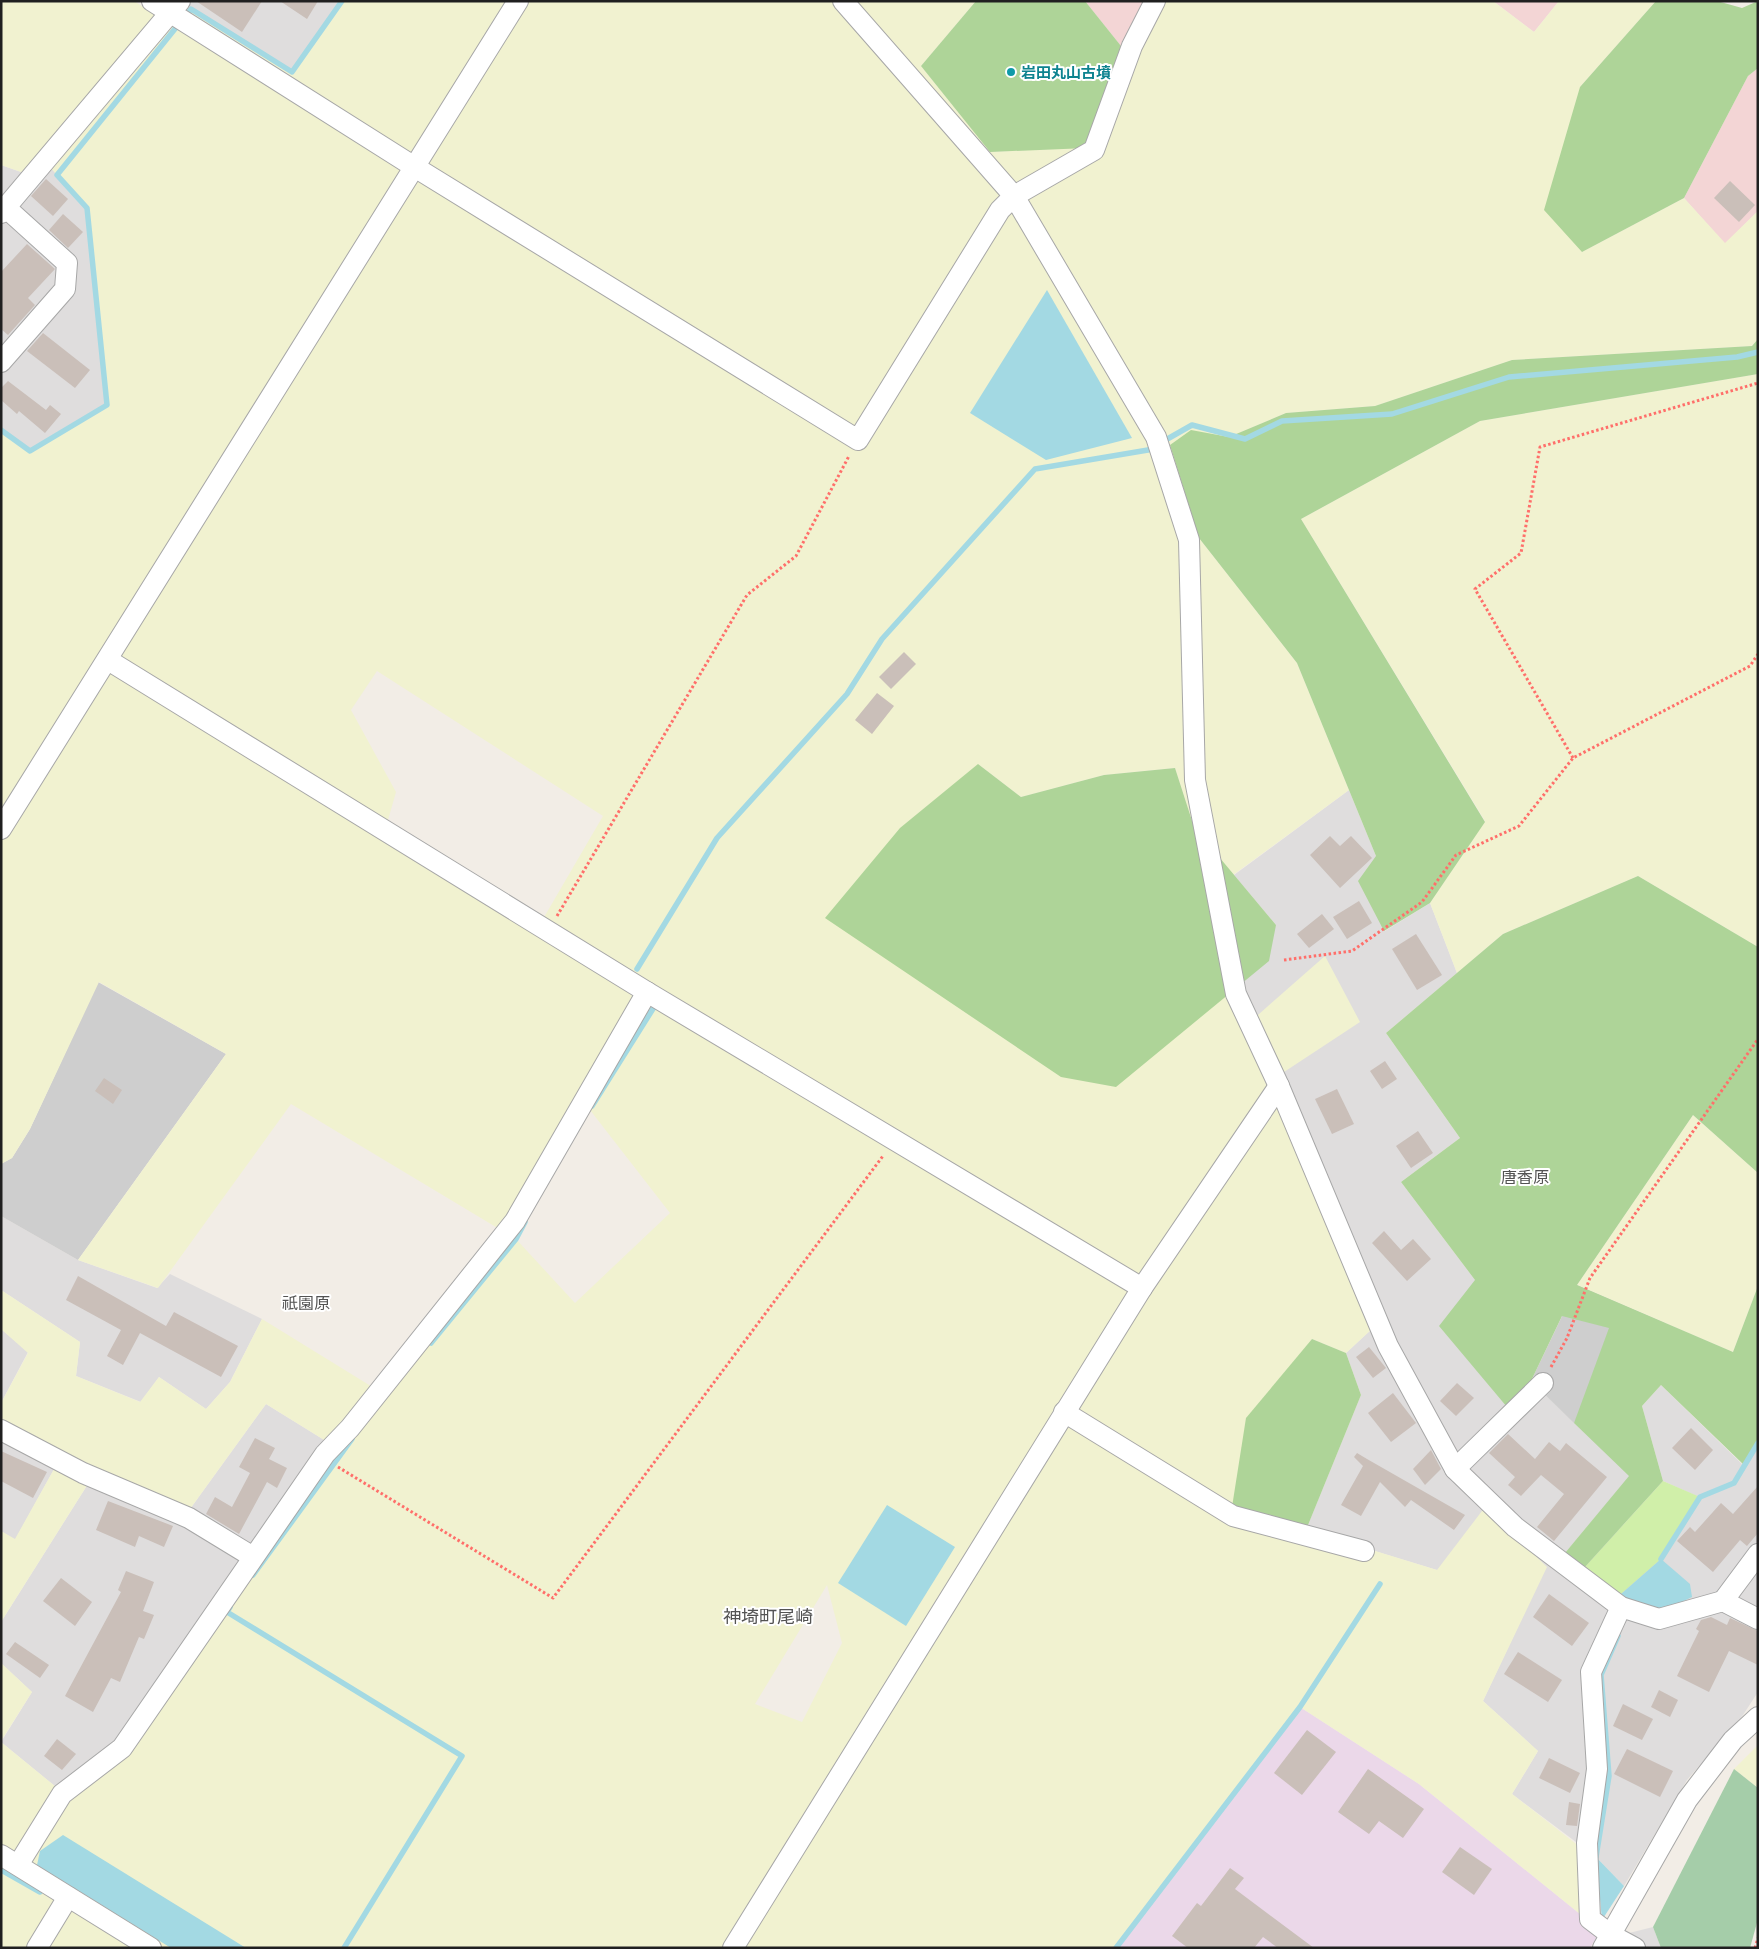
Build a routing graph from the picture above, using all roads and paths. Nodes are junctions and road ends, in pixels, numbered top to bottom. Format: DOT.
graph roads {
  1 [pos="152,1"];
  2 [pos="518,1"];
  3 [pos="843,1"];
  4 [pos="1155,1"];
  5 [pos="175,7"];
  6 [pos="414,166"];
  7 [pos="1014,196"];
  8 [pos="3,210"];
  9 [pos="1,362"];
  10 [pos="1758,383"];
  11 [pos="858,440"];
  12 [pos="1758,654"];
  13 [pos="108,660"];
  14 [pos="1573,758"];
  15 [pos="1,829"];
  16 [pos="548,931"];
  17 [pos="1284,960"];
  18 [pos="647,992"];
  19 [pos="1758,1039"];
  20 [pos="1279,1086"];
  21 [pos="895,1140"];
  22 [pos="1142,1288"];
  23 [pos="1543,1383"];
  24 [pos="1064,1412"];
  25 [pos="1,1430"];
  26 [pos="1455,1469"];
  27 [pos="340,1470"];
  28 [pos="1364,1551"];
  29 [pos="1758,1554"];
  30 [pos="253,1557"];
  31 [pos="1723,1601"];
  32 [pos="1621,1607"];
  33 [pos="1758,1619"];
  34 [pos="1758,1717"];
  35 [pos="10,1860"];
  36 [pos="61,1892"];
  37 [pos="1758,1938"];
  38 [pos="1607,1941"];
  39 [pos="37,1948"];
  40 [pos="151,1948"];
  41 [pos="733,1948"];
  42 [pos="1635,1948"];
  43 [pos="1755,1948"];
  1 -- 5 [label="street"];
  2 -- 6 [label="street"];
  3 -- 7 [label="street"];
  4 -- 7 [label="street"];
  5 -- 6 [label="street"];
  5 -- 8 [label="street"];
  6 -- 11 [label="street"];
  6 -- 13 [label="street"];
  7 -- 11 [label="street"];
  7 -- 20 [label="street"];
  8 -- 9 [label="street"];
  10 -- 14 [label="path"];
  11 -- 16 [label="path"];
  12 -- 14 [label="path"];
  13 -- 15 [label="street"];
  13 -- 16 [label="street"];
  14 -- 17 [label="path"];
  16 -- 18 [label="street"];
  18 -- 21 [label="street"];
  18 -- 30 [label="street"];
  19 -- 23 [label="path"];
  20 -- 22 [label="street"];
  20 -- 26 [label="street"];
  21 -- 22 [label="street"];
  21 -- 27 [label="path"];
  22 -- 24 [label="street"];
  23 -- 26 [label="street"];
  24 -- 28 [label="street"];
  24 -- 41 [label="street"];
  25 -- 30 [label="street"];
  26 -- 32 [label="street"];
  29 -- 31 [label="street"];
  30 -- 35 [label="street"];
  31 -- 32 [label="street"];
  31 -- 33 [label="street"];
  32 -- 38 [label="street"];
  34 -- 38 [label="street"];
  35 -- 36 [label="street"];
  36 -- 39 [label="street"];
  36 -- 40 [label="street"];
  37 -- 43 [label="path"];
  38 -- 42 [label="street"];
}
